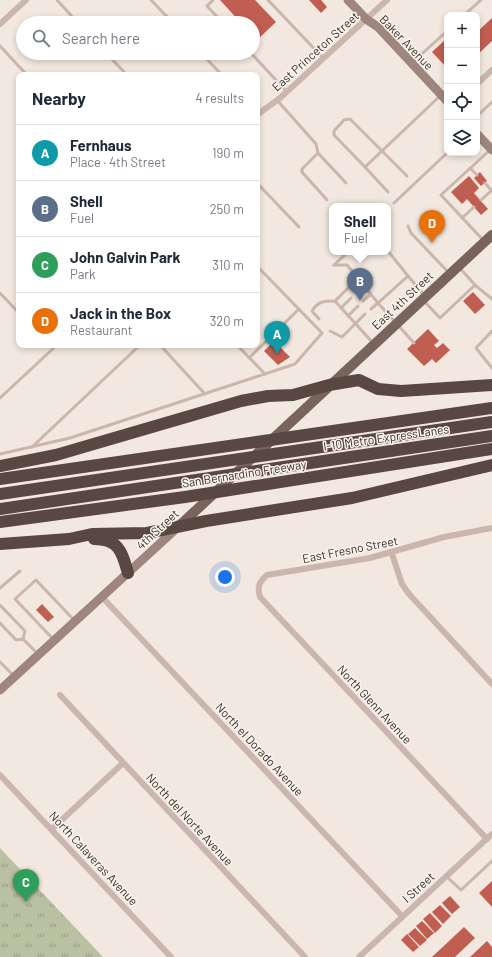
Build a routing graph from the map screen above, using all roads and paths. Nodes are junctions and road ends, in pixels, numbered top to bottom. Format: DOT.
graph roads {
  1 [pos="26,0"];
  2 [pos="57,0"];
  3 [pos="151,0"];
  4 [pos="213,0"];
  5 [pos="268,0"];
  6 [pos="348,0"];
  7 [pos="387,0"];
  8 [pos="481,0"];
  9 [pos="467,12"];
  10 [pos="72,16"];
  11 [pos="166,16"];
  12 [pos="216,16"];
  13 [pos="366,19"];
  14 [pos="0,24"];
  15 [pos="444,34"];
  16 [pos="0,46"];
  17 [pos="323,59"];
  18 [pos="113,60"];
  19 [pos="208,60"];
  20 [pos="257,60"];
  21 [pos="412,63"];
  22 [pos="492,71"];
  23 [pos="24,72"];
  24 [pos="124,72"];
  25 [pos="219,72"];
  26 [pos="480,81"];
  27 [pos="287,92"];
  28 [pos="444,98"];
  29 [pos="277,100"];
  30 [pos="492,102"];
  31 [pos="260,113"];
  32 [pos="480,113"];
  33 [pos="480,137"];
  34 [pos="492,149"];
  35 [pos="382,151"];
  36 [pos="318,153"];
  37 [pos="444,156"];
  38 [pos="365,167"];
  39 [pos="470,168"];
  40 [pos="477,175"];
  41 [pos="407,176"];
  42 [pos="346,183"];
  43 [pos="484,183"];
  44 [pos="260,186"];
  45 [pos="492,191"];
  46 [pos="388,192"];
  47 [pos="327,200"];
  48 [pos="481,200"];
  49 [pos="394,203"];
  50 [pos="474,207"];
  51 [pos="462,218"];
  52 [pos="408,226"];
  53 [pos="299,227"];
  54 [pos="488,238"];
  55 [pos="345,255"];
  56 [pos="391,255"];
  57 [pos="458,266"];
  58 [pos="260,270"];
  59 [pos="449,274"];
  60 [pos="408,276"];
  61 [pos="357,279"];
  62 [pos="475,285"];
  63 [pos="364,286"];
  64 [pos="0,293"];
  65 [pos="356,293"];
  66 [pos="371,294"];
  67 [pos="351,298"];
  68 [pos="424,298"];
  69 [pos="492,300"];
  70 [pos="335,301"];
  71 [pos="363,301"];
  72 [pos="378,302"];
  73 [pos="358,306"];
  74 [pos="341,308"];
  75 [pos="299,309"];
  76 [pos="371,309"];
  77 [pos="16,310"];
  78 [pos="366,314"];
  79 [pos="348,316"];
  80 [pos="319,319"];
  81 [pos="396,323"];
  82 [pos="355,324"];
  83 [pos="330,331"];
  84 [pos="492,331"];
  85 [pos="414,343"];
  86 [pos="374,344"];
  87 [pos="260,347"];
  88 [pos="54,348"];
  89 [pos="137,348"];
  90 [pos="163,348"];
  91 [pos="240,348"];
  92 [pos="259,348"];
  93 [pos="249,358"];
  94 [pos="492,368"];
  95 [pos="265,374"];
  96 [pos="329,385"];
  97 [pos="492,385"];
  98 [pos="205,394"];
  99 [pos="0,398"];
  100 [pos="492,408"];
  101 [pos="492,422"];
  102 [pos="492,436"];
  103 [pos="32,447"];
  104 [pos="492,449"];
  105 [pos="0,454"];
  106 [pos="492,465"];
  107 [pos="0,466"];
  108 [pos="0,479"];
  109 [pos="0,494"];
  110 [pos="0,509"];
  111 [pos="0,522"];
  112 [pos="178,527"];
  113 [pos="492,528"];
  114 [pos="69,539"];
  115 [pos="0,544"];
  116 [pos="392,554"];
  117 [pos="20,571"];
  118 [pos="128,573"];
  119 [pos="260,581"];
  120 [pos="0,588"];
  121 [pos="102,597"];
  122 [pos="0,604"];
  123 [pos="75,621"];
  124 [pos="0,623"];
  125 [pos="23,639"];
  126 [pos="54,640"];
  127 [pos="38,655"];
  128 [pos="0,662"];
  129 [pos="14,677"];
  130 [pos="492,684"];
  131 [pos="0,690"];
  132 [pos="60,695"];
  133 [pos="123,763"];
  134 [pos="0,775"];
  135 [pos="52,830"];
  136 [pos="492,834"];
  137 [pos="487,839"];
  138 [pos="492,861"];
  139 [pos="446,876"];
  140 [pos="402,916"];
  141 [pos="171,957"];
  142 [pos="305,957"];
  143 [pos="359,957"];
  1 -- 14 [label="street"];
  2 -- 10 [label="lane"];
  3 -- 11 [label="lane"];
  4 -- 12 [label="lane"];
  5 -- 17 [label="lane"];
  6 -- 13 [label="main road, Baker Avenue"];
  7 -- 13 [label="street, East Princeton Street"];
  8 -- 9 [label="lane"];
  13 -- 17 [label="street, East Princeton Street"];
  13 -- 21 [label="main road, Baker Avenue"];
  15 -- 21 [label="lane"];
  16 -- 23 [label="lane"];
  17 -- 27 [label="street, East Princeton Street"];
  18 -- 24 [label="lane"];
  19 -- 25 [label="lane"];
  20 -- 27 [label="lane"];
  21 -- 28 [label="main road, Baker Avenue"];
  22 -- 26 [label="street"];
  27 -- 29 [label="street, East Princeton Street"];
  28 -- 35 [label="lane"];
  29 -- 31 [label="street, East Princeton Street"];
  29 -- 36 [label="lane"];
  30 -- 32 [label="lane"];
  33 -- 34 [label="main road"];
  34 -- 39 [label="lane"];
  35 -- 38 [label="lane"];
  35 -- 38 [label="lane"];
  35 -- 41 [label="lane"];
  36 -- 42 [label="lane"];
  36 -- 47 [label="lane"];
  37 -- 49 [label="lane"];
  38 -- 46 [label="lane"];
  39 -- 40 [label="lane"];
  39 -- 51 [label="lane"];
  43 -- 45 [label="lane"];
  44 -- 53 [label="lane"];
  45 -- 48 [label="lane"];
  50 -- 51 [label="lane"];
  51 -- 54 [label="lane"];
  52 -- 59 [label="lane"];
  54 -- 57 [label="main road, East 4th Street"];
  55 -- 61 [label="lane"];
  56 -- 60 [label="lane"];
  57 -- 59 [label="main road, East 4th Street"];
  57 -- 62 [label="lane"];
  58 -- 75 [label="lane"];
  59 -- 68 [label="main road, East 4th Street"];
  60 -- 68 [label="lane"];
  60 -- 72 [label="lane"];
  61 -- 63 [label="lane"];
  61 -- 70 [label="lane"];
  62 -- 68 [label="lane"];
  62 -- 69 [label="lane"];
  63 -- 65 [label="lane"];
  63 -- 66 [label="lane"];
  64 -- 77 [label="lane"];
  66 -- 71 [label="lane"];
  66 -- 72 [label="lane"];
  67 -- 74 [label="lane"];
  68 -- 81 [label="main road, East 4th Street"];
  70 -- 74 [label="lane"];
  70 -- 80 [label="lane"];
  72 -- 76 [label="lane"];
  72 -- 81 [label="lane"];
  73 -- 79 [label="lane"];
  74 -- 79 [label="lane"];
  75 -- 87 [label="lane"];
  75 -- 95 [label="lane"];
  78 -- 82 [label="lane"];
  79 -- 82 [label="lane"];
  81 -- 85 [label="lane"];
  81 -- 86 [label="main road, East 4th Street"];
  82 -- 83 [label="lane"];
  82 -- 86 [label="lane"];
  84 -- 94 [label="lane"];
  86 -- 96 [label="main road, East 4th Street"];
  88 -- 99 [label="lane"];
  89 -- 103 [label="lane"];
  90 -- 98 [label="lane"];
  91 -- 93 [label="lane"];
  92 -- 93 [label="lane"];
  93 -- 95 [label="lane"];
  95 -- 98 [label="lane"];
  96 -- 97 [label="highway"];
  96 -- 107 [label="highway"];
  96 -- 112 [label="main road, 4th Street"];
  98 -- 103 [label="lane"];
  100 -- 108 [label="highway"];
  101 -- 109 [label="highway, I-10 Metro ExpressLanes"];
  102 -- 110 [label="highway, I-10 Metro ExpressLanes"];
  103 -- 105 [label="lane"];
  104 -- 111 [label="highway, San Bernardino Freeway"];
  106 -- 112 [label="highway"];
  112 -- 114 [label="highway"];
  112 -- 118 [label="main road, 4th Street"];
  113 -- 116 [label="street, East Fresno Street"];
  114 -- 115 [label="highway"];
  114 -- 118 [label="highway"];
  116 -- 119 [label="street, East Fresno Street"];
  116 -- 130 [label="street"];
  117 -- 120 [label="lane"];
  118 -- 121 [label="main road, 4th Street"];
  119 -- 137 [label="street, North Glenn Avenue"];
  121 -- 123 [label="main road, 4th Street"];
  121 -- 140 [label="street, North el Dorado Avenue"];
  122 -- 125 [label="lane"];
  123 -- 126 [label="main road, 4th Street"];
  123 -- 126 [label="lane"];
  124 -- 125 [label="lane"];
  125 -- 127 [label="lane"];
  126 -- 127 [label="main road, 4th Street"];
  127 -- 129 [label="main road, 4th Street"];
  128 -- 129 [label="lane"];
  129 -- 131 [label="main road, 4th Street"];
  132 -- 133 [label="street, North del Norte Avenue"];
  133 -- 135 [label="street"];
  133 -- 142 [label="street, North del Norte Avenue"];
  134 -- 135 [label="street, North Calaveras Avenue"];
  135 -- 141 [label="street, North Calaveras Avenue"];
  136 -- 137 [label="street, I Street"];
  137 -- 139 [label="street, I Street"];
  138 -- 139 [label="lane"];
  139 -- 140 [label="street, I Street"];
  140 -- 143 [label="street, I Street"];
}
